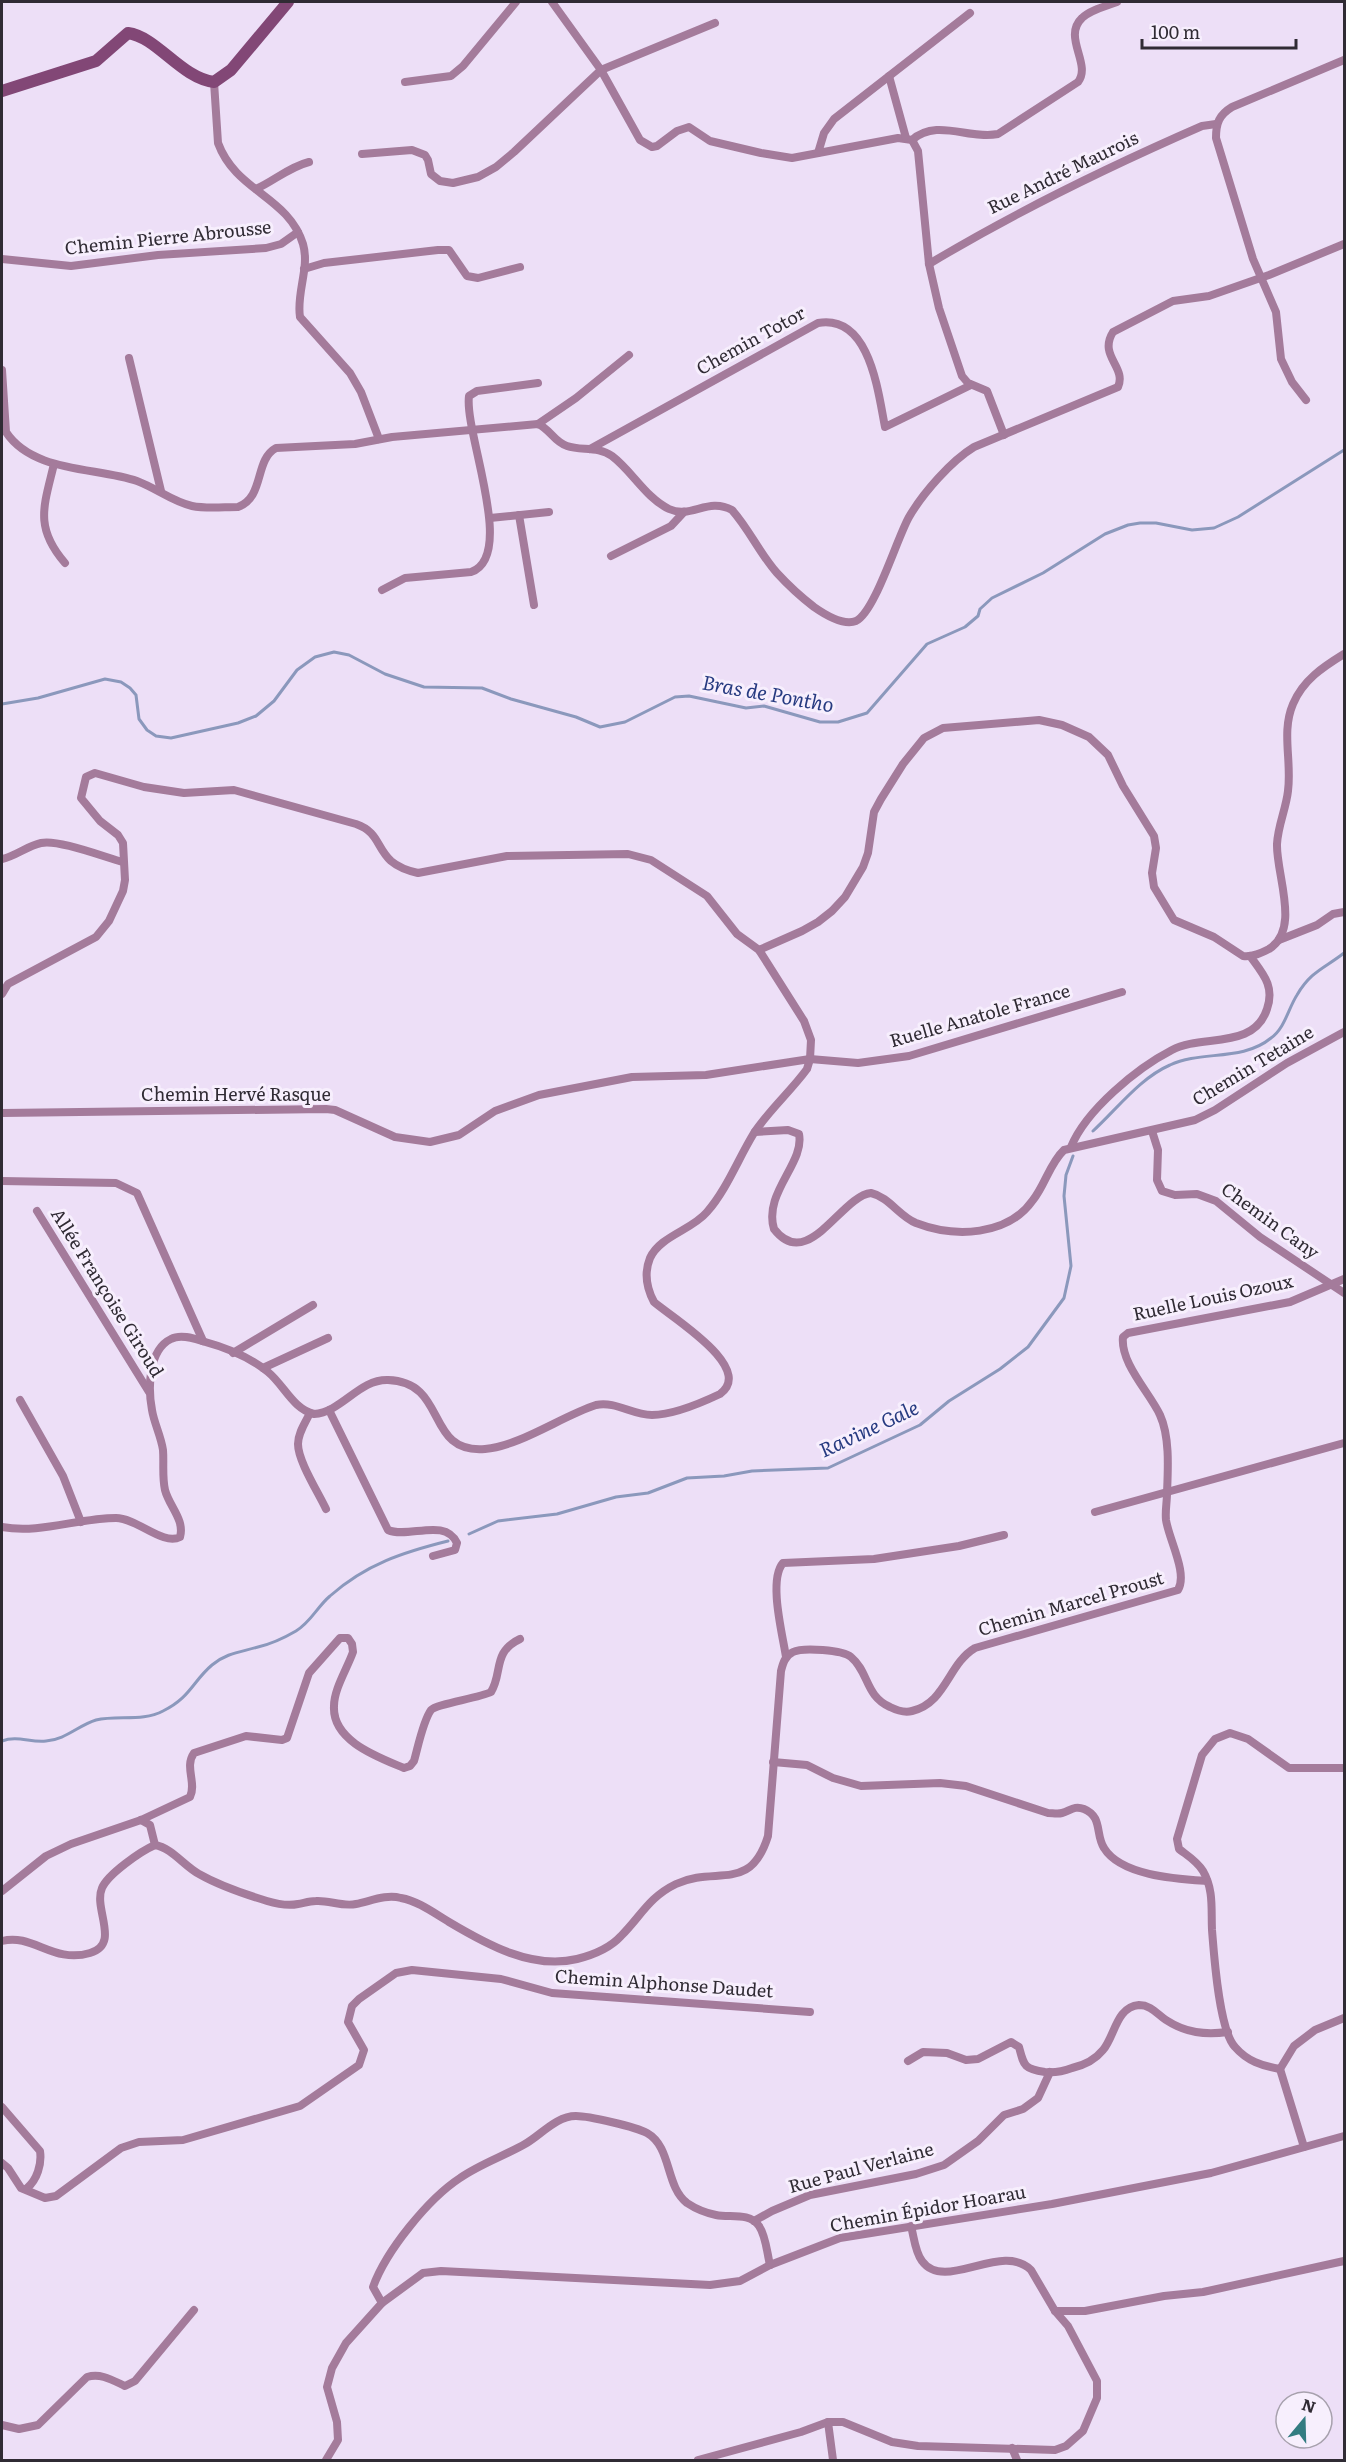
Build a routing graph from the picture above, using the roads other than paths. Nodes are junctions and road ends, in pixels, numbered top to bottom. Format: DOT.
graph roads {
  1 [pos="288,2"];
  2 [pos="516,2"];
  3 [pos="552,2"];
  4 [pos="1117,2"];
  5 [pos="970,12"];
  6 [pos="715,23"];
  7 [pos="1344,60"];
  8 [pos="601,70"];
  9 [pos="889,76"];
  10 [pos="214,82"];
  11 [pos="405,82"];
  12 [pos="2,91"];
  13 [pos="1216,124"];
  14 [pos="909,139"];
  15 [pos="818,153"];
  16 [pos="362,154"];
  17 [pos="309,162"];
  18 [pos="256,189"];
  19 [pos="298,232"];
  20 [pos="1344,244"];
  21 [pos="2,259"];
  22 [pos="929,264"];
  23 [pos="520,267"];
  24 [pos="304,269"];
  25 [pos="1261,278"];
  26 [pos="629,355"];
  27 [pos="129,358"];
  28 [pos="2,370"];
  29 [pos="537,383"];
  30 [pos="971,385"];
  31 [pos="1306,400"];
  32 [pos="538,424"];
  33 [pos="472,429"];
  34 [pos="4,432"];
  35 [pos="1004,435"];
  36 [pos="379,439"];
  37 [pos="589,449"];
  38 [pos="54,464"];
  39 [pos="161,491"];
  40 [pos="549,512"];
  41 [pos="684,512"];
  42 [pos="519,515"];
  43 [pos="490,518"];
  44 [pos="611,556"];
  45 [pos="65,563"];
  46 [pos="382,590"];
  47 [pos="534,605"];
  48 [pos="1344,654"];
  49 [pos="2,859"];
  50 [pos="123,862"];
  51 [pos="1344,912"];
  52 [pos="1279,940"];
  53 [pos="759,950"];
  54 [pos="1250,957"];
  55 [pos="1122,992"];
  56 [pos="2,994"];
  57 [pos="1344,1032"];
  58 [pos="810,1059"];
  59 [pos="2,1113"];
  60 [pos="1152,1131"];
  61 [pos="755,1132"];
  62 [pos="1071,1147"];
  63 [pos="2,1181"];
  64 [pos="37,1211"];
  65 [pos="1344,1279"];
  66 [pos="1330,1284"];
  67 [pos="1344,1293"];
  68 [pos="313,1305"];
  69 [pos="328,1338"];
  70 [pos="203,1341"];
  71 [pos="233,1353"];
  72 [pos="263,1368"];
  73 [pos="149,1392"];
  74 [pos="20,1400"];
  75 [pos="329,1410"];
  76 [pos="310,1413"];
  77 [pos="1344,1443"];
  78 [pos="1167,1491"];
  79 [pos="326,1509"];
  80 [pos="1095,1512"];
  81 [pos="81,1522"];
  82 [pos="2,1527"];
  83 [pos="1004,1535"];
  84 [pos="433,1556"];
  85 [pos="520,1640"];
  86 [pos="786,1658"];
  87 [pos="773,1762"];
  88 [pos="1344,1768"];
  89 [pos="141,1820"];
  90 [pos="155,1845"];
  91 [pos="1208,1881"];
  92 [pos="2,1892"];
  93 [pos="2,1941"];
  94 [pos="810,2012"];
  95 [pos="1344,2018"];
  96 [pos="1227,2032"];
  97 [pos="908,2061"];
  98 [pos="1280,2069"];
  99 [pos="1050,2072"];
  100 [pos="2,2107"];
  101 [pos="1344,2136"];
  102 [pos="1304,2147"];
  103 [pos="2,2163"];
  104 [pos="27,2188"];
  105 [pos="754,2221"];
  106 [pos="910,2226"];
  107 [pos="1344,2261"];
  108 [pos="770,2265"];
  109 [pos="382,2303"];
  110 [pos="194,2310"];
  111 [pos="1055,2311"];
  112 [pos="828,2422"];
  113 [pos="2,2425"];
  114 [pos="1012,2448"];
  115 [pos="326,2460"];
  116 [pos="698,2460"];
  117 [pos="832,2460"];
  118 [pos="1017,2460"];
  1 -- 10 [label="main road"];
  2 -- 11 [label="street"];
  3 -- 8 [label="street"];
  4 -- 14 [label="street"];
  5 -- 9 [label="street"];
  6 -- 8 [label="street"];
  7 -- 13 [label="street"];
  8 -- 15 [label="street"];
  8 -- 16 [label="street"];
  9 -- 14 [label="street"];
  9 -- 15 [label="street"];
  10 -- 12 [label="main road"];
  10 -- 18 [label="street"];
  13 -- 22 [label="street, Rue André Maurois"];
  13 -- 25 [label="street"];
  14 -- 15 [label="street"];
  14 -- 22 [label="street"];
  17 -- 18 [label="street"];
  18 -- 19 [label="street"];
  19 -- 21 [label="street, Chemin Pierre Abrousse"];
  19 -- 24 [label="street"];
  20 -- 25 [label="street"];
  22 -- 30 [label="street"];
  23 -- 24 [label="street"];
  24 -- 36 [label="street"];
  25 -- 31 [label="street"];
  25 -- 35 [label="street"];
  26 -- 32 [label="street"];
  27 -- 39 [label="street"];
  28 -- 34 [label="street"];
  29 -- 33 [label="street"];
  30 -- 35 [label="street"];
  30 -- 37 [label="street, Chemin Totor"];
  32 -- 33 [label="street"];
  32 -- 37 [label="street"];
  33 -- 36 [label="street"];
  33 -- 43 [label="street"];
  34 -- 38 [label="street"];
  35 -- 41 [label="street"];
  36 -- 39 [label="street"];
  37 -- 41 [label="street"];
  38 -- 39 [label="street"];
  38 -- 45 [label="street"];
  40 -- 42 [label="street"];
  41 -- 44 [label="street"];
  42 -- 43 [label="street"];
  42 -- 47 [label="street"];
  43 -- 46 [label="street"];
  48 -- 52 [label="street"];
  49 -- 50 [label="street"];
  50 -- 53 [label="street"];
  50 -- 56 [label="street"];
  51 -- 52 [label="street"];
  52 -- 54 [label="street"];
  53 -- 54 [label="street"];
  53 -- 58 [label="street"];
  54 -- 62 [label="street, Chemin Tetaine"];
  55 -- 58 [label="street, Ruelle Anatole France"];
  57 -- 60 [label="street, Chemin Tetaine"];
  58 -- 59 [label="street, Chemin Hervé Rasque"];
  58 -- 61 [label="street"];
  60 -- 62 [label="street, Chemin Tetaine"];
  60 -- 66 [label="street, Chemin Cany"];
  61 -- 62 [label="street, Chemin Tetaine"];
  61 -- 75 [label="street"];
  63 -- 70 [label="street"];
  64 -- 73 [label="street, Allée Françoise Giroud"];
  65 -- 66 [label="street"];
  66 -- 67 [label="street, Chemin Cany"];
  66 -- 78 [label="street, Ruelle Louis Ozoux"];
  68 -- 71 [label="street"];
  69 -- 72 [label="street"];
  70 -- 71 [label="street"];
  70 -- 73 [label="street"];
  71 -- 72 [label="street"];
  72 -- 76 [label="street"];
  73 -- 81 [label="street"];
  74 -- 81 [label="street"];
  75 -- 76 [label="street"];
  75 -- 84 [label="street"];
  76 -- 79 [label="street"];
  77 -- 78 [label="street"];
  78 -- 80 [label="street"];
  78 -- 86 [label="street, Chemin Marcel Proust"];
  81 -- 82 [label="street"];
  83 -- 86 [label="street"];
  85 -- 89 [label="street"];
  86 -- 87 [label="street"];
  87 -- 90 [label="street"];
  87 -- 91 [label="street"];
  88 -- 91 [label="street"];
  89 -- 90 [label="street"];
  89 -- 92 [label="street"];
  90 -- 93 [label="street"];
  91 -- 96 [label="street"];
  94 -- 104 [label="street, Chemin Alphonse Daudet"];
  95 -- 98 [label="street"];
  96 -- 98 [label="street"];
  96 -- 99 [label="street"];
  97 -- 99 [label="street"];
  98 -- 102 [label="street"];
  99 -- 105 [label="street, Rue Paul Verlaine"];
  100 -- 104 [label="street"];
  101 -- 102 [label="street, Chemin Épidor Hoarau"];
  102 -- 106 [label="street, Chemin Épidor Hoarau"];
  103 -- 104 [label="street"];
  105 -- 108 [label="street"];
  105 -- 109 [label="street"];
  106 -- 108 [label="street, Chemin Épidor Hoarau"];
  106 -- 111 [label="street"];
  107 -- 111 [label="street"];
  108 -- 109 [label="street, Chemin Épidor Hoarau"];
  109 -- 115 [label="street, Chemin Épidor Hoarau"];
  110 -- 113 [label="street"];
  111 -- 114 [label="street"];
  112 -- 114 [label="street"];
  112 -- 116 [label="street"];
  112 -- 117 [label="street"];
  114 -- 118 [label="street"];
}
